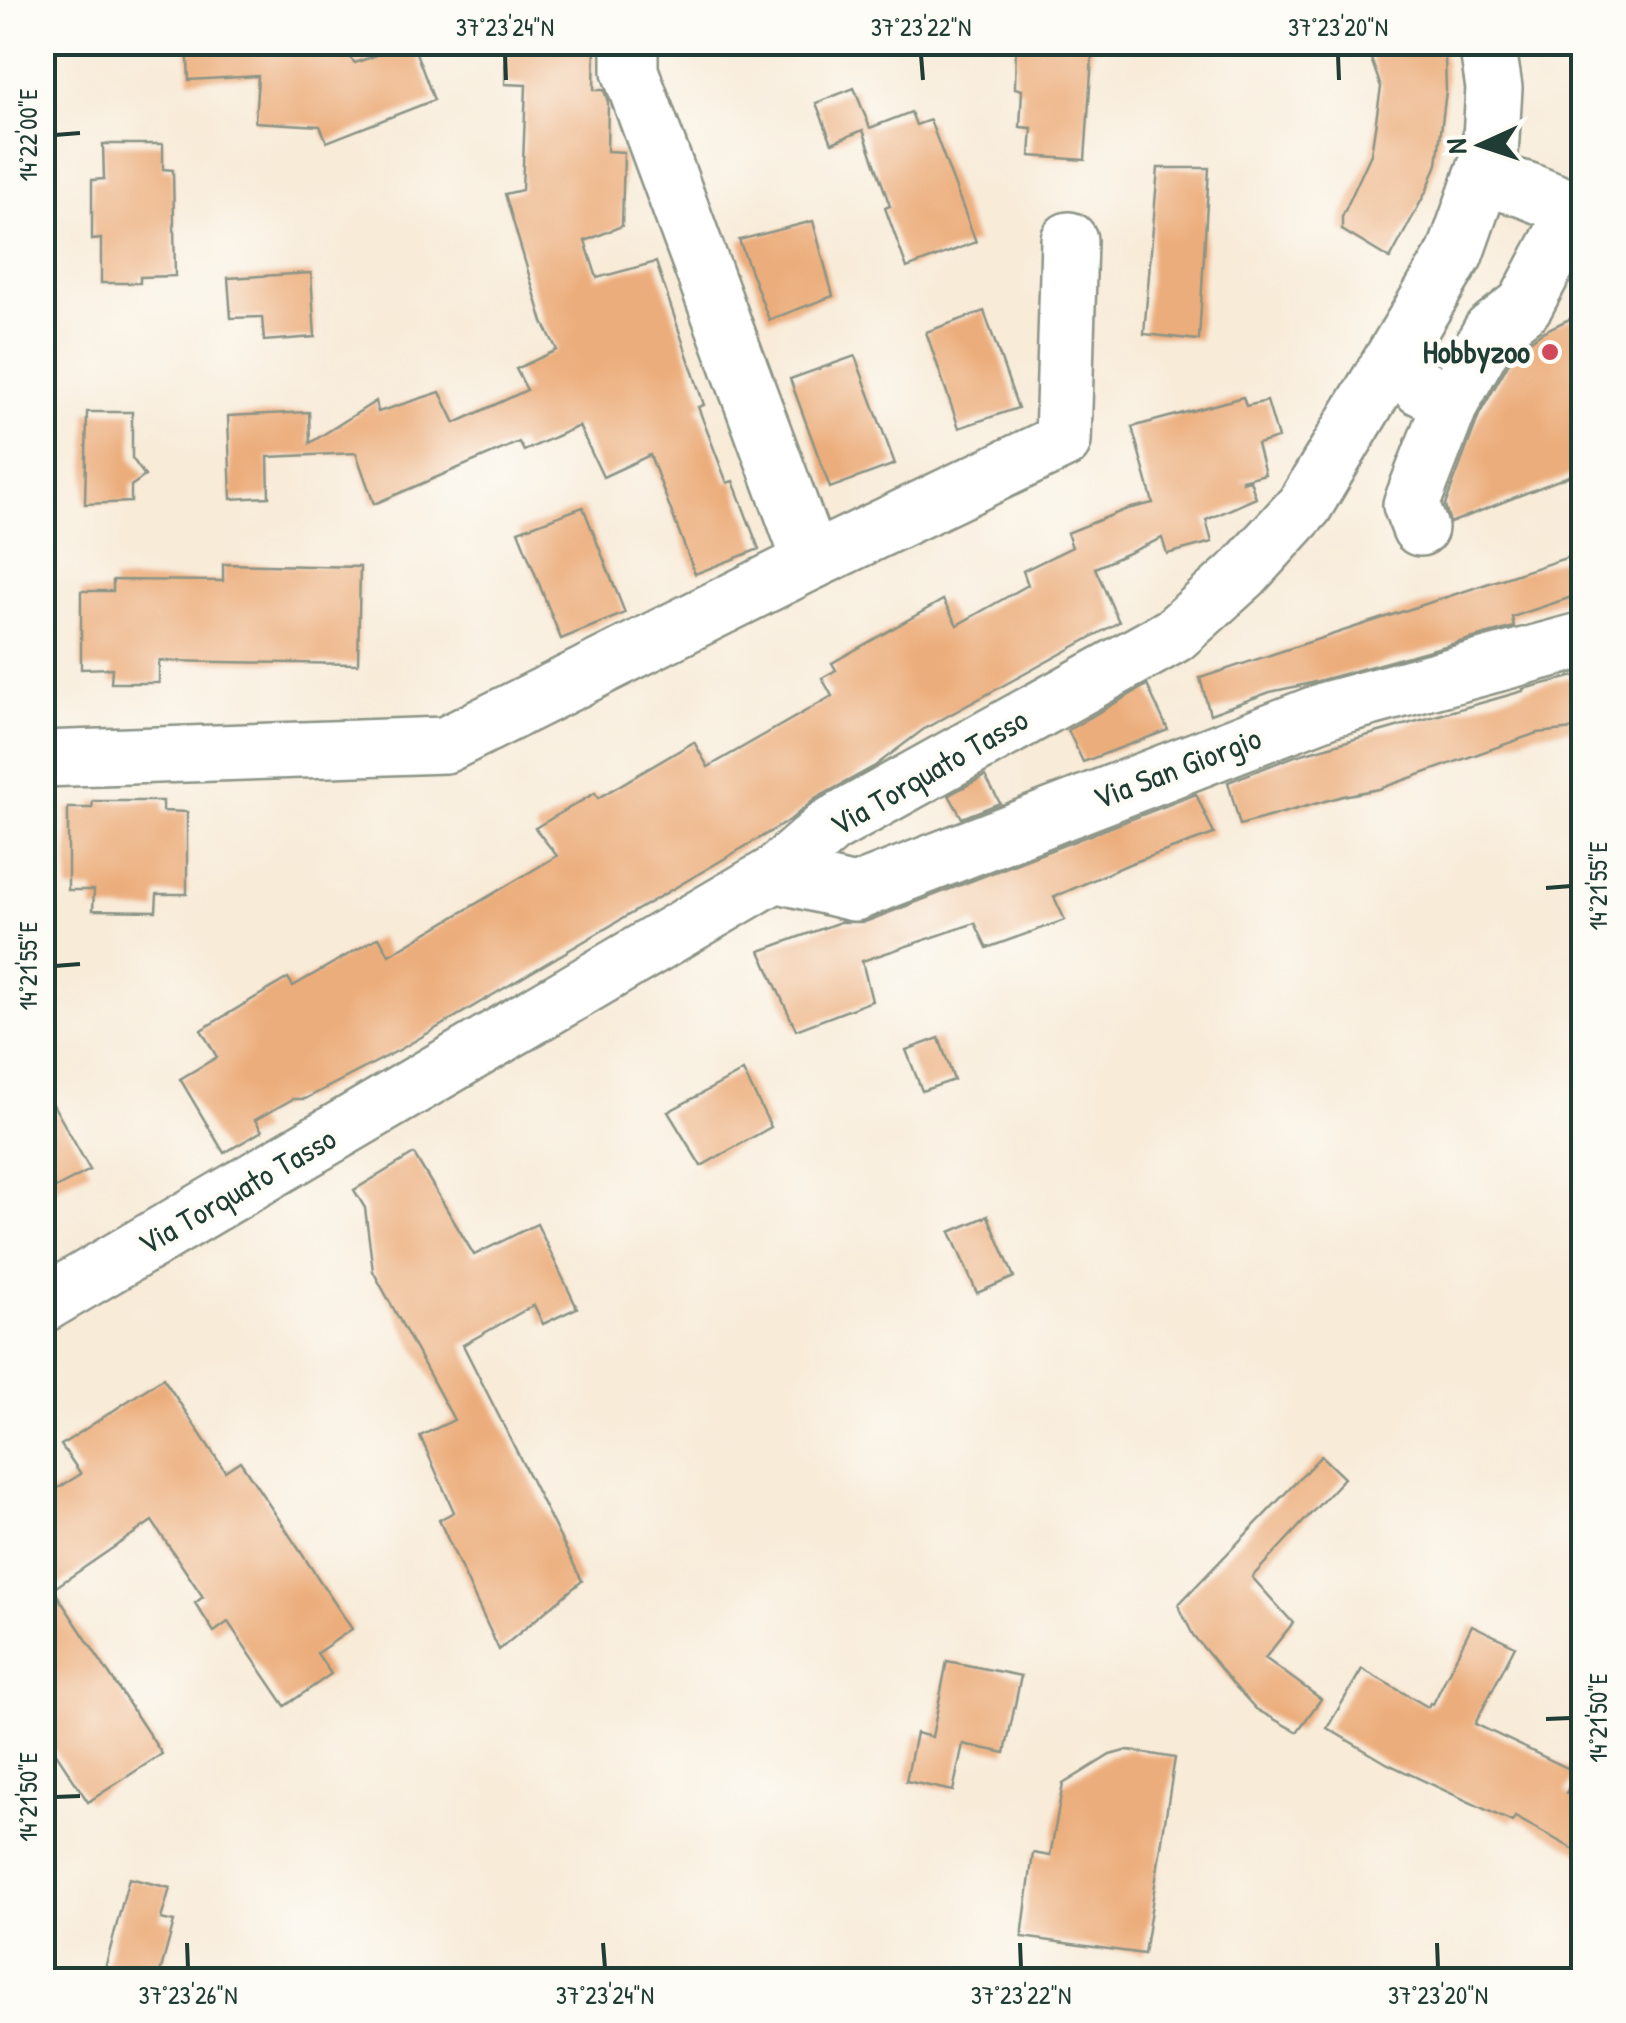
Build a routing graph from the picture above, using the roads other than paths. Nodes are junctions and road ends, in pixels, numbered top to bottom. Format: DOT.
graph roads {
  1 [pos="630,42"];
  2 [pos="1488,42"];
  3 [pos="1482,177"];
  4 [pos="1068,240"];
  5 [pos="1386,370"];
  6 [pos="1450,402"];
  7 [pos="1420,528"];
  8 [pos="811,562"];
  9 [pos="1584,640"];
  10 [pos="42,759"];
  11 [pos="776,874"];
  12 [pos="42,1305"];
  1 -- 8 [label="street"];
  2 -- 3 [label="street, Via Torquato Tasso"];
  3 -- 5 [label="street, Via Torquato Tasso"];
  3 -- 6 [label="street"];
  4 -- 8 [label="street"];
  5 -- 6 [label="street"];
  5 -- 11 [label="street, Via Torquato Tasso"];
  6 -- 7 [label="street"];
  8 -- 10 [label="street"];
  9 -- 11 [label="street, Via San Giorgio"];
  11 -- 12 [label="street, Via Torquato Tasso"];
}
